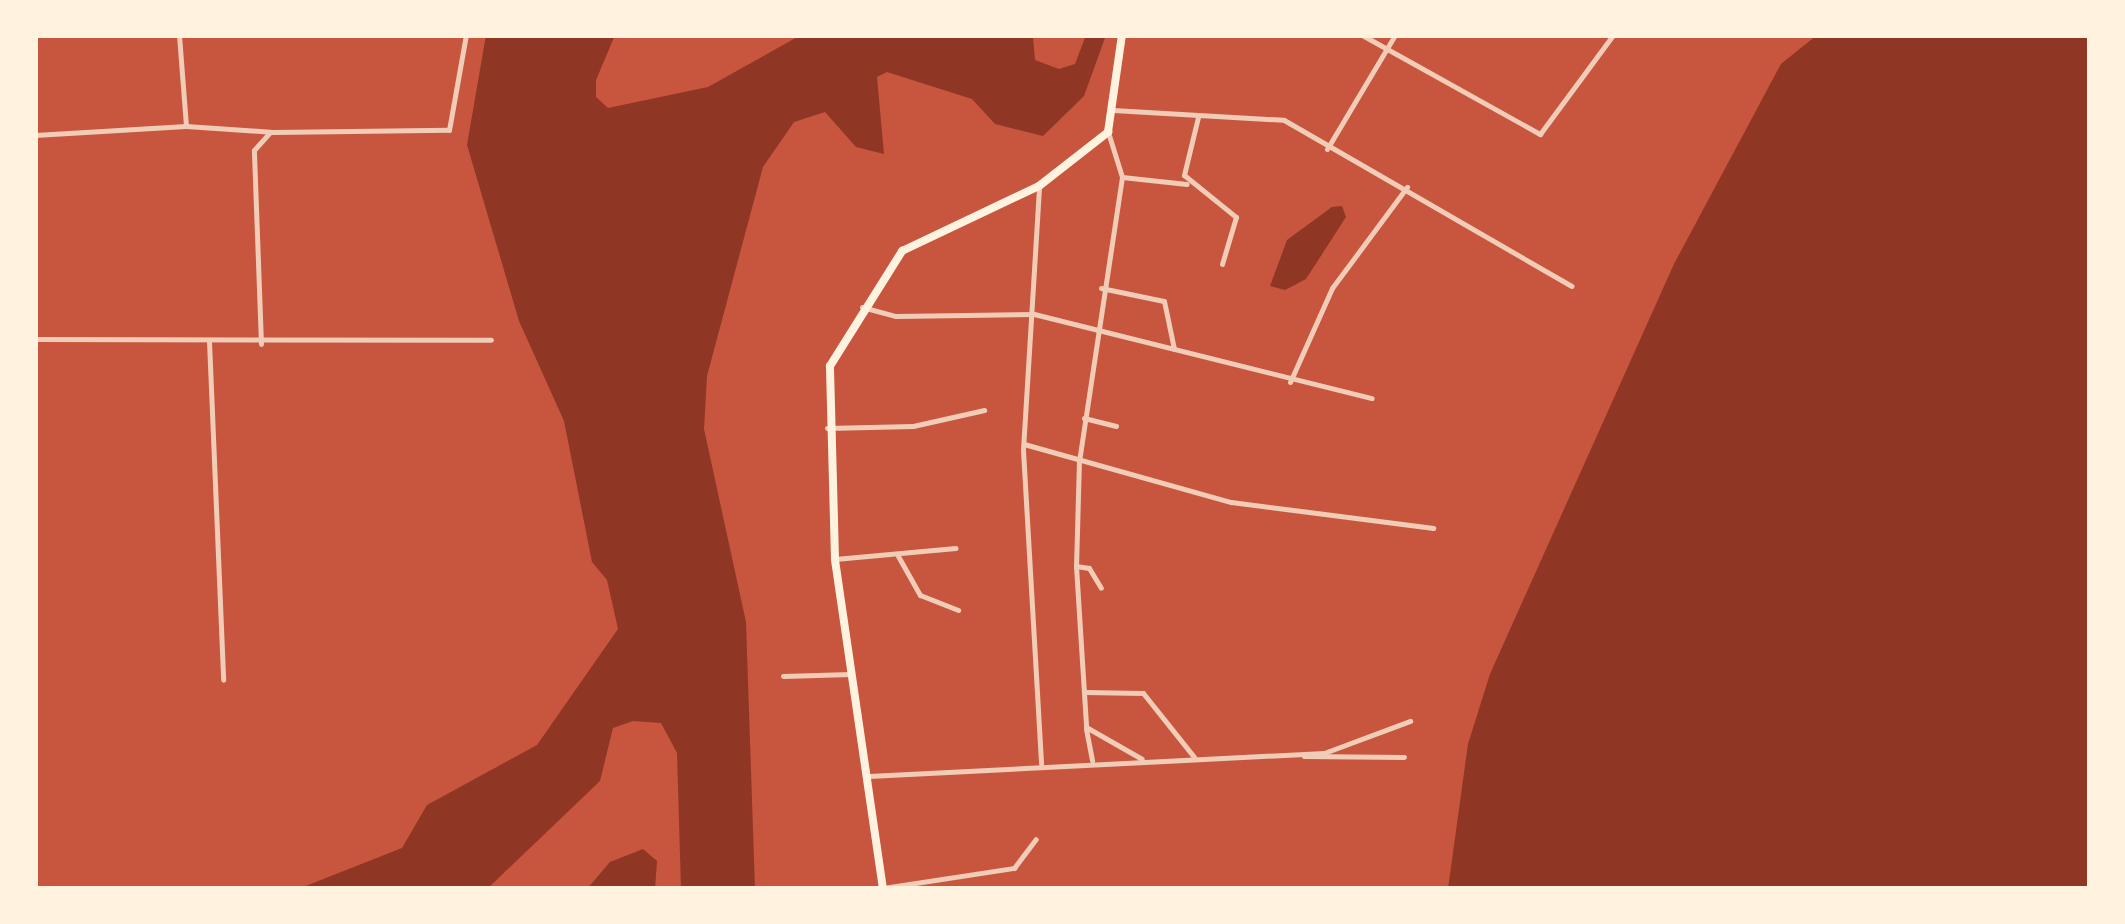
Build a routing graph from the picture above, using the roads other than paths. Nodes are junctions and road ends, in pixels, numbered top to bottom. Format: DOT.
graph roads {
  1 [pos="180,35"];
  2 [pos="466,35"];
  3 [pos="1122,35"];
  4 [pos="1362,35"];
  5 [pos="1395,35"];
  6 [pos="1614,35"];
  7 [pos="1390,55"];
  8 [pos="1113,110"];
  9 [pos="1198,117"];
  10 [pos="186,126"];
  11 [pos="273,132"];
  12 [pos="1108,132"];
  13 [pos="35,135"];
  14 [pos="1327,149"];
  15 [pos="1122,176"];
  16 [pos="1187,184"];
  17 [pos="1038,186"];
  18 [pos="1407,186"];
  19 [pos="1222,264"];
  20 [pos="1571,286"];
  21 [pos="1102,288"];
  22 [pos="862,306"];
  23 [pos="1034,314"];
  24 [pos="1096,331"];
  25 [pos="35,339"];
  26 [pos="492,340"];
  27 [pos="209,342"];
  28 [pos="261,344"];
  29 [pos="1174,350"];
  30 [pos="1290,382"];
  31 [pos="1372,398"];
  32 [pos="984,410"];
  33 [pos="1084,418"];
  34 [pos="1116,426"];
  35 [pos="827,428"];
  36 [pos="1024,444"];
  37 [pos="1078,460"];
  38 [pos="1433,528"];
  39 [pos="955,548"];
  40 [pos="898,556"];
  41 [pos="835,559"];
  42 [pos="1076,566"];
  43 [pos="1100,588"];
  44 [pos="958,610"];
  45 [pos="851,674"];
  46 [pos="783,676"];
  47 [pos="223,680"];
  48 [pos="1085,692"];
  49 [pos="1410,721"];
  50 [pos="1086,727"];
  51 [pos="1281,754"];
  52 [pos="1404,757"];
  53 [pos="1194,758"];
  54 [pos="1142,759"];
  55 [pos="1092,760"];
  56 [pos="1041,763"];
  57 [pos="869,776"];
  58 [pos="1036,839"];
  59 [pos="883,889"];
  1 -- 10 [label="street"];
  2 -- 11 [label="street"];
  3 -- 8 [label="main road"];
  4 -- 7 [label="street"];
  5 -- 7 [label="street"];
  6 -- 7 [label="street"];
  7 -- 14 [label="street"];
  8 -- 9 [label="street"];
  8 -- 12 [label="main road"];
  9 -- 14 [label="street"];
  9 -- 16 [label="street"];
  10 -- 11 [label="street"];
  10 -- 13 [label="street"];
  11 -- 28 [label="street"];
  12 -- 15 [label="street"];
  12 -- 17 [label="main road"];
  14 -- 18 [label="street"];
  15 -- 16 [label="street"];
  15 -- 21 [label="street"];
  16 -- 19 [label="street"];
  17 -- 22 [label="main road"];
  17 -- 23 [label="street"];
  18 -- 20 [label="street"];
  18 -- 30 [label="street"];
  21 -- 24 [label="street"];
  21 -- 29 [label="street"];
  22 -- 23 [label="street"];
  22 -- 35 [label="main road"];
  23 -- 24 [label="street"];
  23 -- 36 [label="street"];
  24 -- 29 [label="street"];
  24 -- 33 [label="street"];
  25 -- 27 [label="street"];
  26 -- 28 [label="street"];
  27 -- 28 [label="street"];
  27 -- 47 [label="street"];
  29 -- 30 [label="street"];
  30 -- 31 [label="street"];
  32 -- 35 [label="street"];
  33 -- 34 [label="street"];
  33 -- 37 [label="street"];
  35 -- 41 [label="main road"];
  36 -- 37 [label="street"];
  36 -- 56 [label="street"];
  37 -- 38 [label="street"];
  37 -- 42 [label="street"];
  39 -- 40 [label="street"];
  40 -- 41 [label="street"];
  40 -- 44 [label="street"];
  41 -- 45 [label="main road"];
  42 -- 43 [label="street"];
  42 -- 48 [label="street"];
  45 -- 46 [label="street"];
  45 -- 57 [label="main road"];
  48 -- 50 [label="street"];
  48 -- 53 [label="street"];
  49 -- 51 [label="street"];
  50 -- 54 [label="street"];
  50 -- 55 [label="street"];
  51 -- 52 [label="street"];
  51 -- 53 [label="street"];
  53 -- 54 [label="street"];
  54 -- 55 [label="street"];
  55 -- 56 [label="street"];
  56 -- 57 [label="street"];
  57 -- 59 [label="main road"];
  58 -- 59 [label="street"];
}
